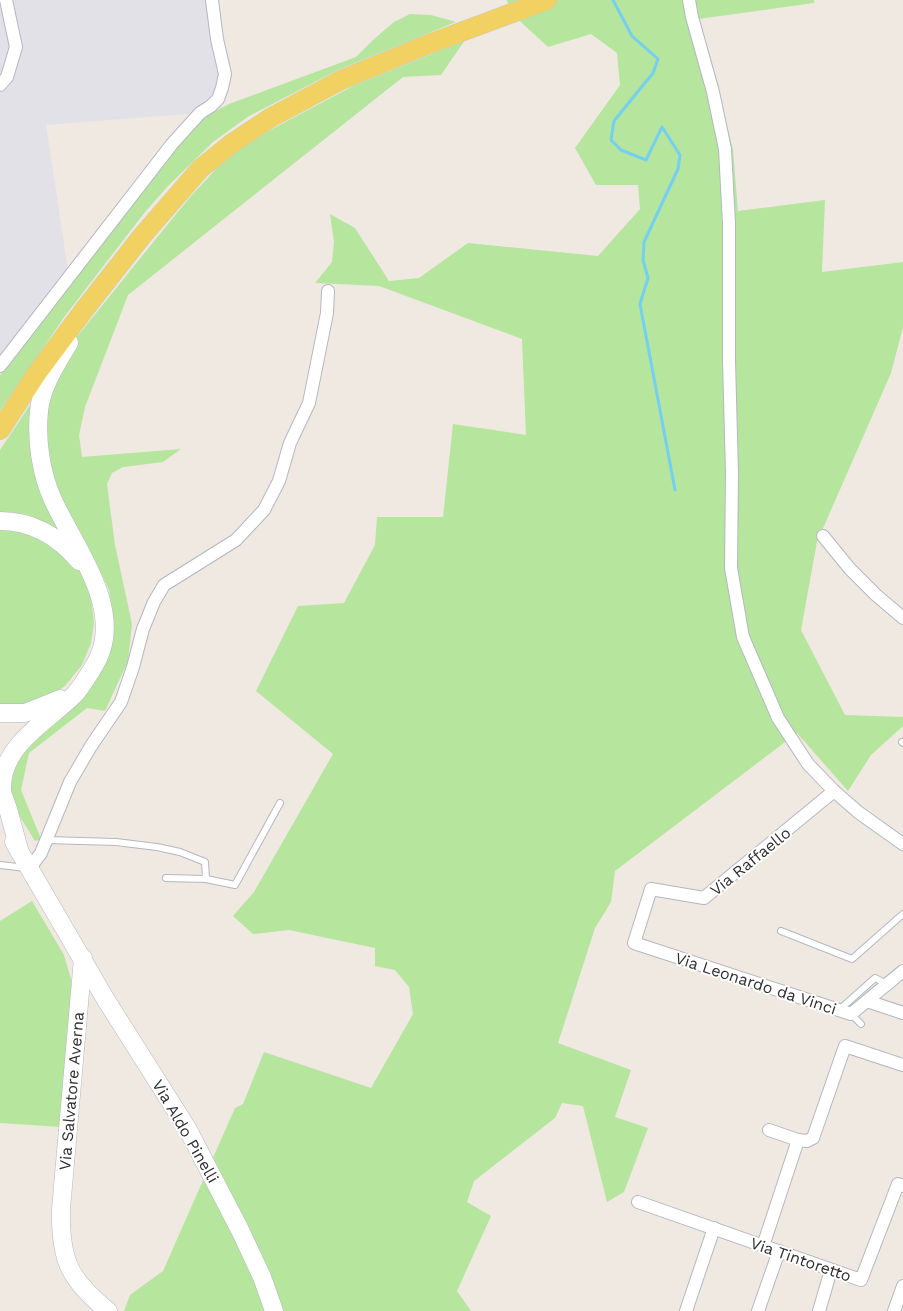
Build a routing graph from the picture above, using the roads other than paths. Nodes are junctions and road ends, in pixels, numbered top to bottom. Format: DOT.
graph roads {
  1 [pos="6,0"];
  2 [pos="212,0"];
  3 [pos="547,0"];
  4 [pos="689,0"];
  5 [pos="0,84"];
  6 [pos="180,191"];
  7 [pos="328,291"];
  8 [pos="0,366"];
  9 [pos="0,430"];
  10 [pos="0,521"];
  11 [pos="824,536"];
  12 [pos="91,574"];
  13 [pos="903,618"];
  14 [pos="80,687"];
  15 [pos="4,714"];
  16 [pos="33,728"];
  17 [pos="0,747"];
  18 [pos="834,791"];
  19 [pos="280,803"];
  20 [pos="0,819"];
  21 [pos="46,840"];
  22 [pos="903,844"];
  23 [pos="20,853"];
  24 [pos="0,865"];
  25 [pos="30,868"];
  26 [pos="166,878"];
  27 [pos="206,879"];
  28 [pos="903,914"];
  29 [pos="781,931"];
  30 [pos="634,943"];
  31 [pos="83,958"];
  32 [pos="903,971"];
  33 [pos="887,984"];
  34 [pos="867,1001"];
  35 [pos="838,1010"];
  36 [pos="903,1013"];
  37 [pos="851,1014"];
  38 [pos="861,1024"];
  39 [pos="903,1064"];
  40 [pos="769,1130"];
  41 [pos="798,1140"];
  42 [pos="903,1186"];
  43 [pos="638,1202"];
  44 [pos="714,1228"];
  45 [pos="764,1246"];
  46 [pos="779,1251"];
  47 [pos="832,1270"];
  48 [pos="903,1286"];
  49 [pos="108,1311"];
  50 [pos="274,1311"];
  51 [pos="686,1311"];
  52 [pos="758,1311"];
  53 [pos="819,1311"];
  54 [pos="894,1311"];
  1 -- 5 [label="street"];
  2 -- 8 [label="street"];
  3 -- 6 [label="main road"];
  4 -- 18 [label="street"];
  6 -- 9 [label="main road"];
  6 -- 12 [label="main road"];
  7 -- 21 [label="street"];
  10 -- 12 [label="main road"];
  11 -- 13 [label="street"];
  12 -- 14 [label="main road"];
  14 -- 15 [label="main road"];
  14 -- 16 [label="main road"];
  16 -- 17 [label="main road"];
  16 -- 23 [label="main road"];
  18 -- 22 [label="street"];
  18 -- 30 [label="street, Via Raffaello"];
  19 -- 27 [label="lane"];
  20 -- 23 [label="main road"];
  21 -- 25 [label="street"];
  21 -- 27 [label="lane"];
  23 -- 25 [label="main road"];
  24 -- 25 [label="lane"];
  25 -- 31 [label="main road"];
  26 -- 27 [label="lane"];
  28 -- 29 [label="lane"];
  30 -- 35 [label="street, Via Leonardo da Vinci"];
  31 -- 49 [label="main road, Via Salvatore Averna"];
  31 -- 50 [label="main road, Via Aldo Pinelli"];
  32 -- 33 [label="street, Via Leonardo da Vinci"];
  33 -- 34 [label="street, Via Leonardo da Vinci"];
  33 -- 35 [label="lane"];
  34 -- 36 [label="street"];
  34 -- 37 [label="street, Via Leonardo da Vinci"];
  35 -- 37 [label="street, Via Leonardo da Vinci"];
  37 -- 38 [label="lane"];
  39 -- 41 [label="street"];
  40 -- 41 [label="street"];
  41 -- 45 [label="street"];
  42 -- 47 [label="street, Via Tintoretto"];
  43 -- 44 [label="street, Via Tintoretto"];
  44 -- 45 [label="street, Via Tintoretto"];
  44 -- 51 [label="street"];
  45 -- 46 [label="street, Via Tintoretto"];
  46 -- 47 [label="street, Via Tintoretto"];
  46 -- 52 [label="street"];
  47 -- 53 [label="street"];
  48 -- 54 [label="street"];
}
